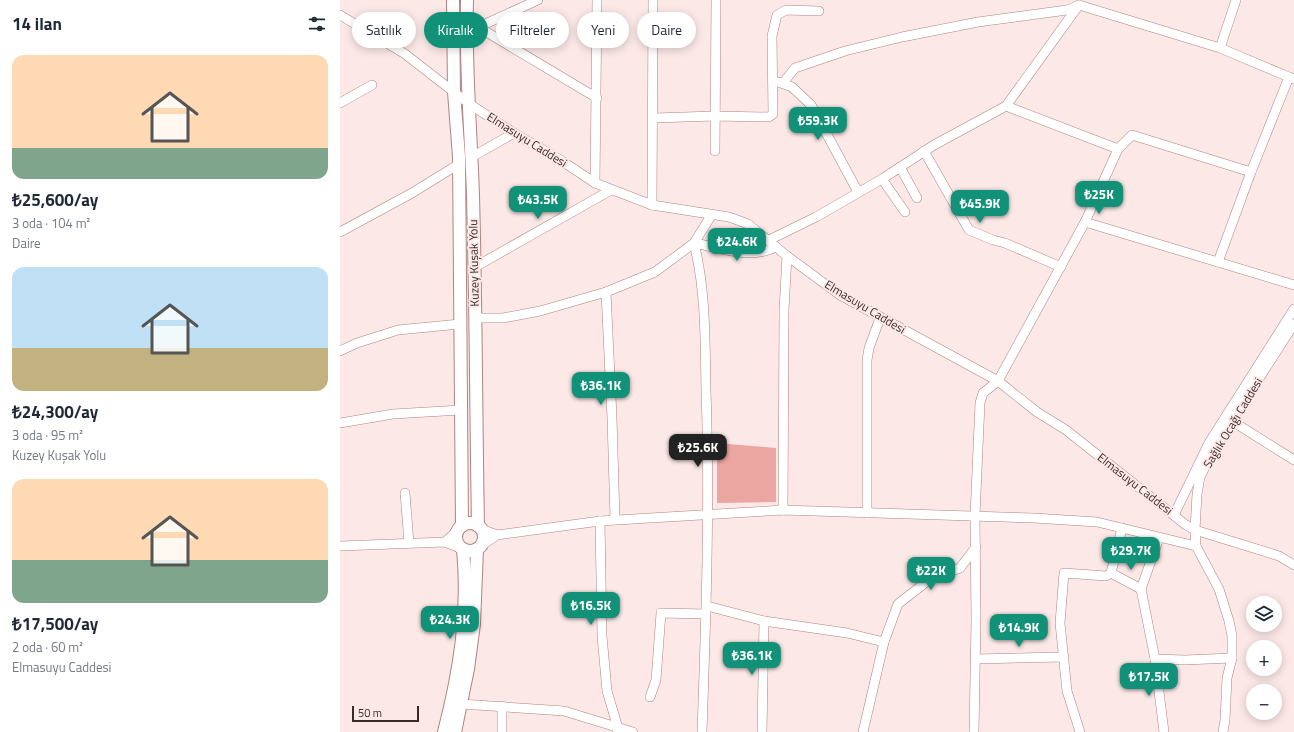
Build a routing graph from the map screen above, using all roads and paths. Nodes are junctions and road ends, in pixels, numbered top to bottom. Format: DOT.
graph roads {
  1 [pos="452,0"];
  2 [pos="467,0"];
  3 [pos="538,0"];
  4 [pos="597,0"];
  5 [pos="654,0"];
  6 [pos="716,0"];
  7 [pos="1236,0"];
  8 [pos="1080,2"];
  9 [pos="818,11"];
  10 [pos="467,12"];
  11 [pos="340,15"];
  12 [pos="488,23"];
  13 [pos="488,34"];
  14 [pos="466,48"];
  15 [pos="1220,48"];
  16 [pos="1292,78"];
  17 [pos="778,82"];
  18 [pos="372,85"];
  19 [pos="454,92"];
  20 [pos="597,98"];
  21 [pos="340,103"];
  22 [pos="468,103"];
  23 [pos="1006,106"];
  24 [pos="714,116"];
  25 [pos="654,118"];
  26 [pos="514,133"];
  27 [pos="1118,149"];
  28 [pos="715,151"];
  29 [pos="924,151"];
  30 [pos="472,157"];
  31 [pos="459,164"];
  32 [pos="900,167"];
  33 [pos="1251,172"];
  34 [pos="882,178"];
  35 [pos="595,183"];
  36 [pos="611,190"];
  37 [pos="858,192"];
  38 [pos="917,198"];
  39 [pos="652,205"];
  40 [pos="905,212"];
  41 [pos="711,216"];
  42 [pos="1085,222"];
  43 [pos="340,232"];
  44 [pos="694,243"];
  45 [pos="773,244"];
  46 [pos="787,256"];
  47 [pos="1218,262"];
  48 [pos="475,267"];
  49 [pos="1061,267"];
  50 [pos="1294,285"];
  51 [pos="606,292"];
  52 [pos="1294,309"];
  53 [pos="475,318"];
  54 [pos="880,318"];
  55 [pos="460,324"];
  56 [pos="1294,324"];
  57 [pos="340,352"];
  58 [pos="998,381"];
  59 [pos="461,410"];
  60 [pos="1232,421"];
  61 [pos="340,423"];
  62 [pos="1294,460"];
  63 [pos="405,493"];
  64 [pos="782,510"];
  65 [pos="867,513"];
  66 [pos="708,514"];
  67 [pos="1174,515"];
  68 [pos="975,516"];
  69 [pos="614,519"];
  70 [pos="600,521"];
  71 [pos="461,527"];
  72 [pos="480,527"];
  73 [pos="1122,528"];
  74 [pos="1195,530"];
  75 [pos="497,535"];
  76 [pos="1158,538"];
  77 [pos="445,542"];
  78 [pos="410,543"];
  79 [pos="340,546"];
  80 [pos="1196,546"];
  81 [pos="479,547"];
  82 [pos="976,547"];
  83 [pos="464,555"];
  84 [pos="1294,565"];
  85 [pos="1110,573"];
  86 [pos="1141,589"];
  87 [pos="706,610"];
  88 [pos="764,621"];
  89 [pos="884,642"];
  90 [pos="1064,657"];
  91 [pos="1232,658"];
  92 [pos="976,659"];
  93 [pos="1155,659"];
  94 [pos="650,697"];
  95 [pos="462,704"];
  96 [pos="502,706"];
  97 [pos="617,730"];
  98 [pos="444,732"];
  99 [pos="455,732"];
  100 [pos="502,732"];
  101 [pos="633,732"];
  102 [pos="702,732"];
  103 [pos="762,732"];
  104 [pos="863,732"];
  105 [pos="974,732"];
  106 [pos="1080,732"];
  107 [pos="1164,732"];
  108 [pos="1223,732"];
  1 -- 19 [label="main road, Kuzey Kuşak Yolu"];
  2 -- 10 [label="main road, Kuzey Kuşak Yolu"];
  3 -- 12 [label="street"];
  4 -- 20 [label="street"];
  5 -- 25 [label="street"];
  6 -- 24 [label="street"];
  7 -- 15 [label="street"];
  8 -- 15 [label="street"];
  8 -- 17 [label="street"];
  8 -- 23 [label="street"];
  9 -- 17 [label="street"];
  11 -- 19 [label="street, Elmasuyu Caddesi"];
  13 -- 20 [label="street"];
  14 -- 22 [label="main road, Kuzey Kuşak Yolu"];
  15 -- 16 [label="street"];
  16 -- 33 [label="street"];
  17 -- 24 [label="street"];
  17 -- 37 [label="street"];
  18 -- 21 [label="street"];
  19 -- 22 [label="street, Elmasuyu Caddesi"];
  19 -- 31 [label="main road, Kuzey Kuşak Yolu"];
  20 -- 35 [label="street"];
  22 -- 26 [label="street, Elmasuyu Caddesi"];
  22 -- 30 [label="main road, Kuzey Kuşak Yolu"];
  23 -- 27 [label="street"];
  23 -- 29 [label="street"];
  24 -- 25 [label="street"];
  24 -- 28 [label="street"];
  25 -- 39 [label="street"];
  26 -- 30 [label="street"];
  26 -- 35 [label="street, Elmasuyu Caddesi"];
  27 -- 33 [label="street"];
  27 -- 42 [label="street"];
  29 -- 32 [label="street"];
  29 -- 49 [label="street"];
  30 -- 48 [label="main road, Kuzey Kuşak Yolu"];
  31 -- 43 [label="street"];
  31 -- 55 [label="main road, Kuzey Kuşak Yolu"];
  32 -- 34 [label="street"];
  32 -- 38 [label="street"];
  33 -- 47 [label="street"];
  34 -- 37 [label="street"];
  34 -- 40 [label="street"];
  35 -- 36 [label="street, Elmasuyu Caddesi"];
  36 -- 39 [label="street, Elmasuyu Caddesi"];
  36 -- 48 [label="street"];
  37 -- 45 [label="street"];
  39 -- 41 [label="street, Elmasuyu Caddesi"];
  41 -- 44 [label="street"];
  41 -- 45 [label="street, Elmasuyu Caddesi"];
  42 -- 47 [label="street"];
  42 -- 49 [label="street"];
  44 -- 45 [label="street"];
  44 -- 51 [label="street"];
  44 -- 66 [label="street"];
  45 -- 46 [label="street, Elmasuyu Caddesi"];
  46 -- 54 [label="street, Elmasuyu Caddesi"];
  46 -- 64 [label="street"];
  47 -- 50 [label="street"];
  48 -- 53 [label="main road, Kuzey Kuşak Yolu"];
  49 -- 58 [label="street"];
  51 -- 53 [label="street"];
  51 -- 69 [label="street"];
  52 -- 67 [label="street"];
  53 -- 72 [label="main road, Kuzey Kuşak Yolu"];
  54 -- 58 [label="street, Elmasuyu Caddesi"];
  54 -- 65 [label="street"];
  55 -- 57 [label="street"];
  55 -- 59 [label="main road, Kuzey Kuşak Yolu"];
  56 -- 60 [label="street, Sağlık Ocağı Caddesi"];
  58 -- 67 [label="street, Elmasuyu Caddesi"];
  58 -- 68 [label="street"];
  59 -- 61 [label="street"];
  59 -- 71 [label="main road, Kuzey Kuşak Yolu"];
  60 -- 62 [label="street"];
  60 -- 74 [label="street, Sağlık Ocağı Caddesi"];
  63 -- 78 [label="street"];
  64 -- 65 [label="street"];
  64 -- 66 [label="street"];
  65 -- 68 [label="street"];
  66 -- 69 [label="street"];
  66 -- 87 [label="street"];
  67 -- 74 [label="street, Elmasuyu Caddesi"];
  68 -- 73 [label="street"];
  68 -- 82 [label="street"];
  69 -- 70 [label="street"];
  70 -- 75 [label="street"];
  70 -- 97 [label="street"];
  71 -- 72 [label="main road"];
  71 -- 77 [label="street"];
  71 -- 83 [label="main road, Kuzey Kuşak Yolu"];
  72 -- 75 [label="street"];
  72 -- 81 [label="main road, Kuzey Kuşak Yolu"];
  73 -- 76 [label="street"];
  73 -- 85 [label="street"];
  74 -- 80 [label="street"];
  74 -- 84 [label="street, Elmasuyu Caddesi"];
  75 -- 81 [label="street"];
  76 -- 80 [label="street"];
  76 -- 86 [label="street"];
  77 -- 78 [label="street"];
  77 -- 83 [label="street"];
  78 -- 79 [label="street"];
  80 -- 91 [label="street"];
  81 -- 83 [label="main road"];
  81 -- 95 [label="main road"];
  82 -- 89 [label="street"];
  82 -- 92 [label="street"];
  83 -- 98 [label="main road"];
  85 -- 86 [label="street"];
  85 -- 90 [label="street"];
  86 -- 93 [label="street"];
  87 -- 88 [label="street"];
  87 -- 94 [label="street"];
  87 -- 102 [label="street"];
  88 -- 89 [label="street"];
  88 -- 103 [label="street"];
  89 -- 104 [label="street"];
  90 -- 92 [label="street"];
  90 -- 106 [label="street"];
  91 -- 93 [label="street"];
  91 -- 108 [label="street"];
  92 -- 105 [label="street"];
  93 -- 107 [label="street"];
  95 -- 96 [label="street"];
  95 -- 99 [label="main road"];
  96 -- 97 [label="street"];
  96 -- 100 [label="street"];
  97 -- 101 [label="street"];
}
